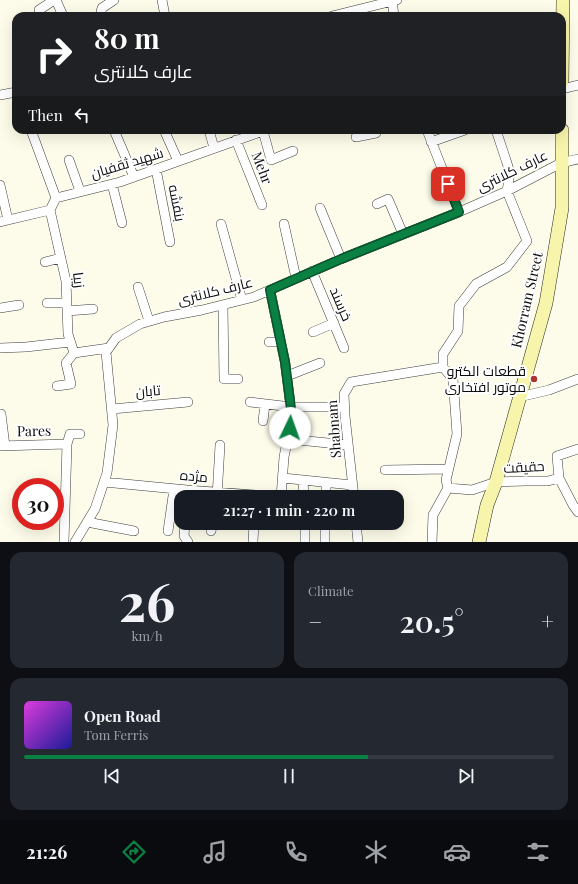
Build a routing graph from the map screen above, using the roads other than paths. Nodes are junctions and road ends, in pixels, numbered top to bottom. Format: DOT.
graph roads {
  1 [pos="55,0"];
  2 [pos="114,0"];
  3 [pos="162,0"];
  4 [pos="394,0"];
  5 [pos="563,0"];
  6 [pos="39,10"];
  7 [pos="61,12"];
  8 [pos="101,12"];
  9 [pos="164,12"];
  10 [pos="348,12"];
  11 [pos="394,12"];
  12 [pos="562,12"];
  13 [pos="578,85"];
  14 [pos="566,89"];
  15 [pos="12,93"];
  16 [pos="0,95"];
  17 [pos="32,134"];
  18 [pos="116,134"];
  19 [pos="166,134"];
  20 [pos="210,134"];
  21 [pos="255,134"];
  22 [pos="266,134"];
  23 [pos="371,134"];
  24 [pos="429,134"];
  25 [pos="454,134"];
  26 [pos="497,134"];
  27 [pos="562,134"];
  28 [pos="356,137"];
  29 [pos="236,140"];
  30 [pos="432,142"];
  31 [pos="214,148"];
  32 [pos="292,151"];
  33 [pos="578,159"];
  34 [pos="69,160"];
  35 [pos="178,161"];
  36 [pos="561,163"];
  37 [pos="156,169"];
  38 [pos="134,177"];
  39 [pos="112,184"];
  40 [pos="0,185"];
  41 [pos="80,191"];
  42 [pos="507,191"];
  43 [pos="56,198"];
  44 [pos="377,204"];
  45 [pos="262,205"];
  46 [pos="320,208"];
  47 [pos="50,210"];
  48 [pos="459,212"];
  49 [pos="4,221"];
  50 [pos="122,224"];
  51 [pos="221,224"];
  52 [pos="284,224"];
  53 [pos="403,234"];
  54 [pos="170,242"];
  55 [pos="61,258"];
  56 [pos="341,259"];
  57 [pos="45,262"];
  58 [pos="312,271"];
  59 [pos="296,278"];
  60 [pos="138,287"];
  61 [pos="270,290"];
  62 [pos="242,300"];
  63 [pos="47,303"];
  64 [pos="19,305"];
  65 [pos="223,305"];
  66 [pos="67,307"];
  67 [pos="0,308"];
  68 [pos="93,309"];
  69 [pos="149,322"];
  70 [pos="334,323"];
  71 [pos="313,332"];
  72 [pos="70,342"];
  73 [pos="269,342"];
  74 [pos="281,342"];
  75 [pos="0,348"];
  76 [pos="109,348"];
  77 [pos="344,348"];
  78 [pos="74,353"];
  79 [pos="320,363"];
  80 [pos="443,367"];
  81 [pos="287,376"];
  82 [pos="238,379"];
  83 [pos="578,379"];
  84 [pos="57,386"];
  85 [pos="519,397"];
  86 [pos="188,402"];
  87 [pos="250,402"];
  88 [pos="265,404"];
  89 [pos="291,407"];
  90 [pos="345,407"];
  91 [pos="112,409"];
  92 [pos="1,414"];
  93 [pos="262,421"];
  94 [pos="80,434"];
  95 [pos="288,439"];
  96 [pos="67,444"];
  97 [pos="220,445"];
  98 [pos="348,445"];
  99 [pos="2,446"];
  100 [pos="578,449"];
  101 [pos="448,469"];
  102 [pos="385,470"];
  103 [pos="283,478"];
  104 [pos="559,478"];
  105 [pos="303,480"];
  106 [pos="104,482"];
  107 [pos="326,482"];
  108 [pos="496,482"];
  109 [pos="352,485"];
  110 [pos="448,488"];
  111 [pos="174,489"];
  112 [pos="177,490"];
  113 [pos="218,490"];
  114 [pos="282,490"];
  115 [pos="304,490"];
  116 [pos="326,490"];
  117 [pos="353,490"];
  118 [pos="576,507"];
  119 [pos="87,522"];
  120 [pos="184,530"];
  121 [pos="254,530"];
  122 [pos="305,530"];
  123 [pos="325,530"];
  124 [pos="357,530"];
  125 [pos="134,531"];
  126 [pos="168,531"];
  127 [pos="64,542"];
  128 [pos="75,542"];
  129 [pos="188,542"];
  130 [pos="253,542"];
  131 [pos="305,542"];
  132 [pos="325,542"];
  133 [pos="358,542"];
  134 [pos="432,542"];
  135 [pos="479,542"];
  136 [pos="486,542"];
  1 -- 6 [label="street"];
  1 -- 7 [label="street"];
  2 -- 8 [label="street"];
  3 -- 9 [label="street"];
  4 -- 10 [label="street"];
  4 -- 11 [label="street"];
  5 -- 12 [label="main road"];
  13 -- 14 [label="street"];
  15 -- 16 [label="street"];
  17 -- 43 [label="street"];
  18 -- 38 [label="street"];
  19 -- 35 [label="street"];
  20 -- 31 [label="street"];
  21 -- 29 [label="street, شهید ثقفیان"];
  22 -- 32 [label="street"];
  23 -- 28 [label="street"];
  24 -- 30 [label="street"];
  25 -- 30 [label="street"];
  26 -- 42 [label="street"];
  27 -- 36 [label="main road, Khorram Street"];
  29 -- 31 [label="street, شهید ثقفیان"];
  29 -- 45 [label="street, Mehr"];
  30 -- 48 [label="street"];
  31 -- 35 [label="street, شهید ثقفیان"];
  33 -- 36 [label="street, عارف کلانتری"];
  34 -- 41 [label="street"];
  35 -- 37 [label="street, شهید ثقفیان"];
  36 -- 42 [label="street, عارف کلانتری"];
  36 -- 85 [label="main road, Khorram Street"];
  37 -- 38 [label="street, شهید ثقفیان"];
  37 -- 54 [label="street, بنفشه"];
  38 -- 39 [label="street, شهید ثقفیان"];
  39 -- 41 [label="street, شهید ثقفیان"];
  39 -- 50 [label="street"];
  40 -- 49 [label="street"];
  41 -- 43 [label="street, شهید ثقفیان"];
  42 -- 48 [label="street, عارف کلانتری"];
  42 -- 80 [label="street"];
  43 -- 47 [label="street"];
  44 -- 53 [label="street"];
  46 -- 56 [label="street"];
  47 -- 49 [label="street"];
  47 -- 55 [label="street, زیبا"];
  48 -- 53 [label="street, عارف کلانتری"];
  51 -- 62 [label="street"];
  52 -- 59 [label="street"];
  53 -- 56 [label="street, عارف کلانتری"];
  55 -- 57 [label="street"];
  55 -- 66 [label="street, زیبا"];
  56 -- 58 [label="street, عارف کلانتری"];
  58 -- 59 [label="street, عارف کلانتری"];
  58 -- 70 [label="street, خرسند"];
  59 -- 61 [label="street, عارف کلانتری"];
  60 -- 69 [label="street"];
  61 -- 62 [label="street, عارف کلانتری"];
  61 -- 74 [label="street"];
  62 -- 65 [label="street, عارف کلانتری"];
  63 -- 66 [label="street"];
  64 -- 67 [label="street"];
  65 -- 69 [label="street, عارف کلانتری"];
  65 -- 82 [label="street"];
  66 -- 68 [label="street"];
  66 -- 72 [label="street, زیبا"];
  69 -- 76 [label="street, عارف کلانتری"];
  70 -- 71 [label="street"];
  70 -- 77 [label="street, خرسند"];
  72 -- 75 [label="street"];
  72 -- 78 [label="street, زیبا"];
  73 -- 74 [label="street"];
  74 -- 81 [label="street"];
  76 -- 78 [label="street"];
  76 -- 91 [label="street"];
  78 -- 84 [label="street"];
  79 -- 81 [label="street"];
  80 -- 90 [label="street, Shabnam"];
  80 -- 101 [label="street"];
  81 -- 89 [label="street"];
  83 -- 85 [label="street"];
  85 -- 108 [label="main road, Khorram Street"];
  86 -- 91 [label="street, تابان"];
  87 -- 88 [label="street"];
  88 -- 89 [label="street"];
  88 -- 93 [label="street"];
  89 -- 90 [label="street"];
  89 -- 95 [label="street"];
  90 -- 98 [label="street, Shabnam"];
  91 -- 106 [label="street"];
  92 -- 99 [label="street"];
  94 -- 96 [label="street"];
  95 -- 98 [label="street"];
  95 -- 103 [label="street"];
  96 -- 99 [label="street, Pares"];
  96 -- 127 [label="street, Pares"];
  97 -- 113 [label="street"];
  98 -- 109 [label="street, Shabnam"];
  100 -- 104 [label="street, حقیقت"];
  101 -- 102 [label="street"];
  101 -- 110 [label="street"];
  103 -- 105 [label="street"];
  103 -- 114 [label="street"];
  104 -- 108 [label="street, حقیقت"];
  104 -- 118 [label="street"];
  105 -- 107 [label="street"];
  105 -- 115 [label="street"];
  106 -- 111 [label="street, مژده"];
  106 -- 119 [label="street"];
  107 -- 109 [label="street"];
  107 -- 116 [label="street"];
  108 -- 110 [label="street, حقیقت"];
  108 -- 135 [label="main road, Khorram Street"];
  109 -- 117 [label="street, Shabnam"];
  110 -- 134 [label="street"];
  111 -- 112 [label="street, مژده"];
  111 -- 126 [label="street"];
  119 -- 125 [label="street"];
  119 -- 128 [label="street"];
  120 -- 129 [label="street"];
  121 -- 130 [label="street"];
  122 -- 131 [label="street"];
  123 -- 132 [label="street"];
  124 -- 133 [label="street"];
  135 -- 136 [label="street"];
}
